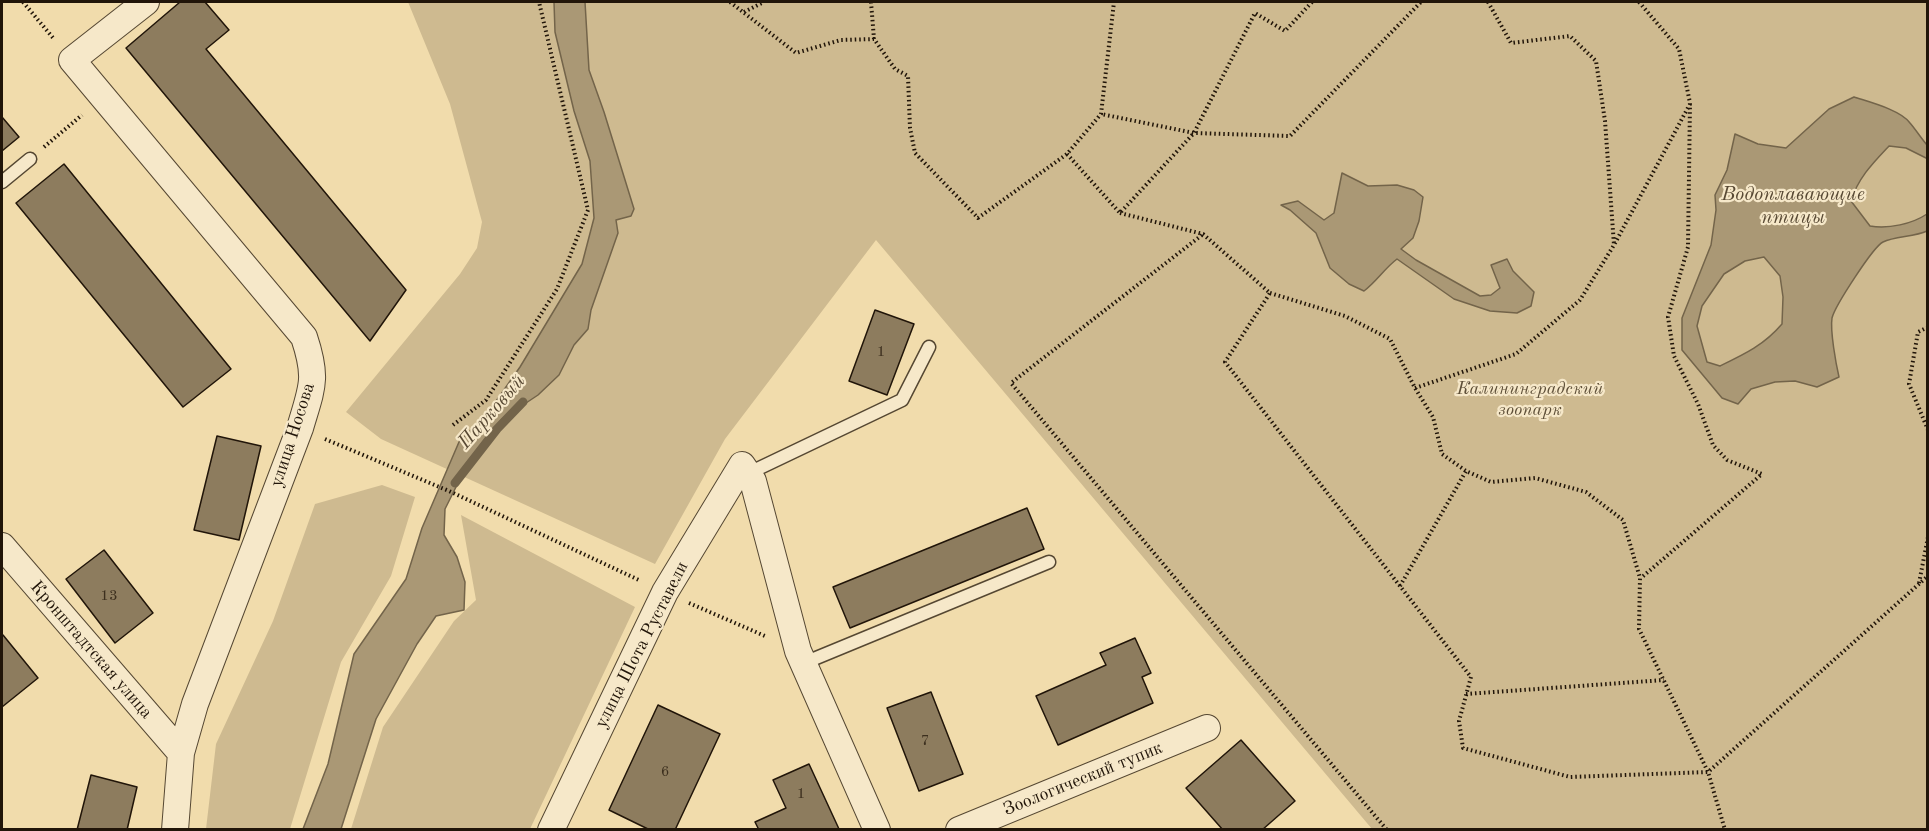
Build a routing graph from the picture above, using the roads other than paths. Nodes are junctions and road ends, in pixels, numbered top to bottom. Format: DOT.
graph roads {
  1 [pos="146,2"];
  2 [pos="30,159"];
  3 [pos="2,182"];
  4 [pos="929,347"];
  5 [pos="745,469"];
  6 [pos="2,546"];
  7 [pos="1049,562"];
  8 [pos="804,663"];
  9 [pos="1207,728"];
  10 [pos="181,753"];
  11 [pos="175,830"];
  12 [pos="551,830"];
  13 [pos="877,830"];
  14 [pos="959,830"];
  1 -- 10 [label="street, улица Носова"];
  2 -- 3 [label="lane"];
  4 -- 5 [label="lane"];
  5 -- 8 [label="street"];
  5 -- 12 [label="street, улица Шота Руставели"];
  6 -- 10 [label="street, Кронштадтская улица"];
  7 -- 8 [label="lane"];
  8 -- 13 [label="street"];
  9 -- 14 [label="street, Зоологический тупик"];
  10 -- 11 [label="street, улица Носова"];
}
